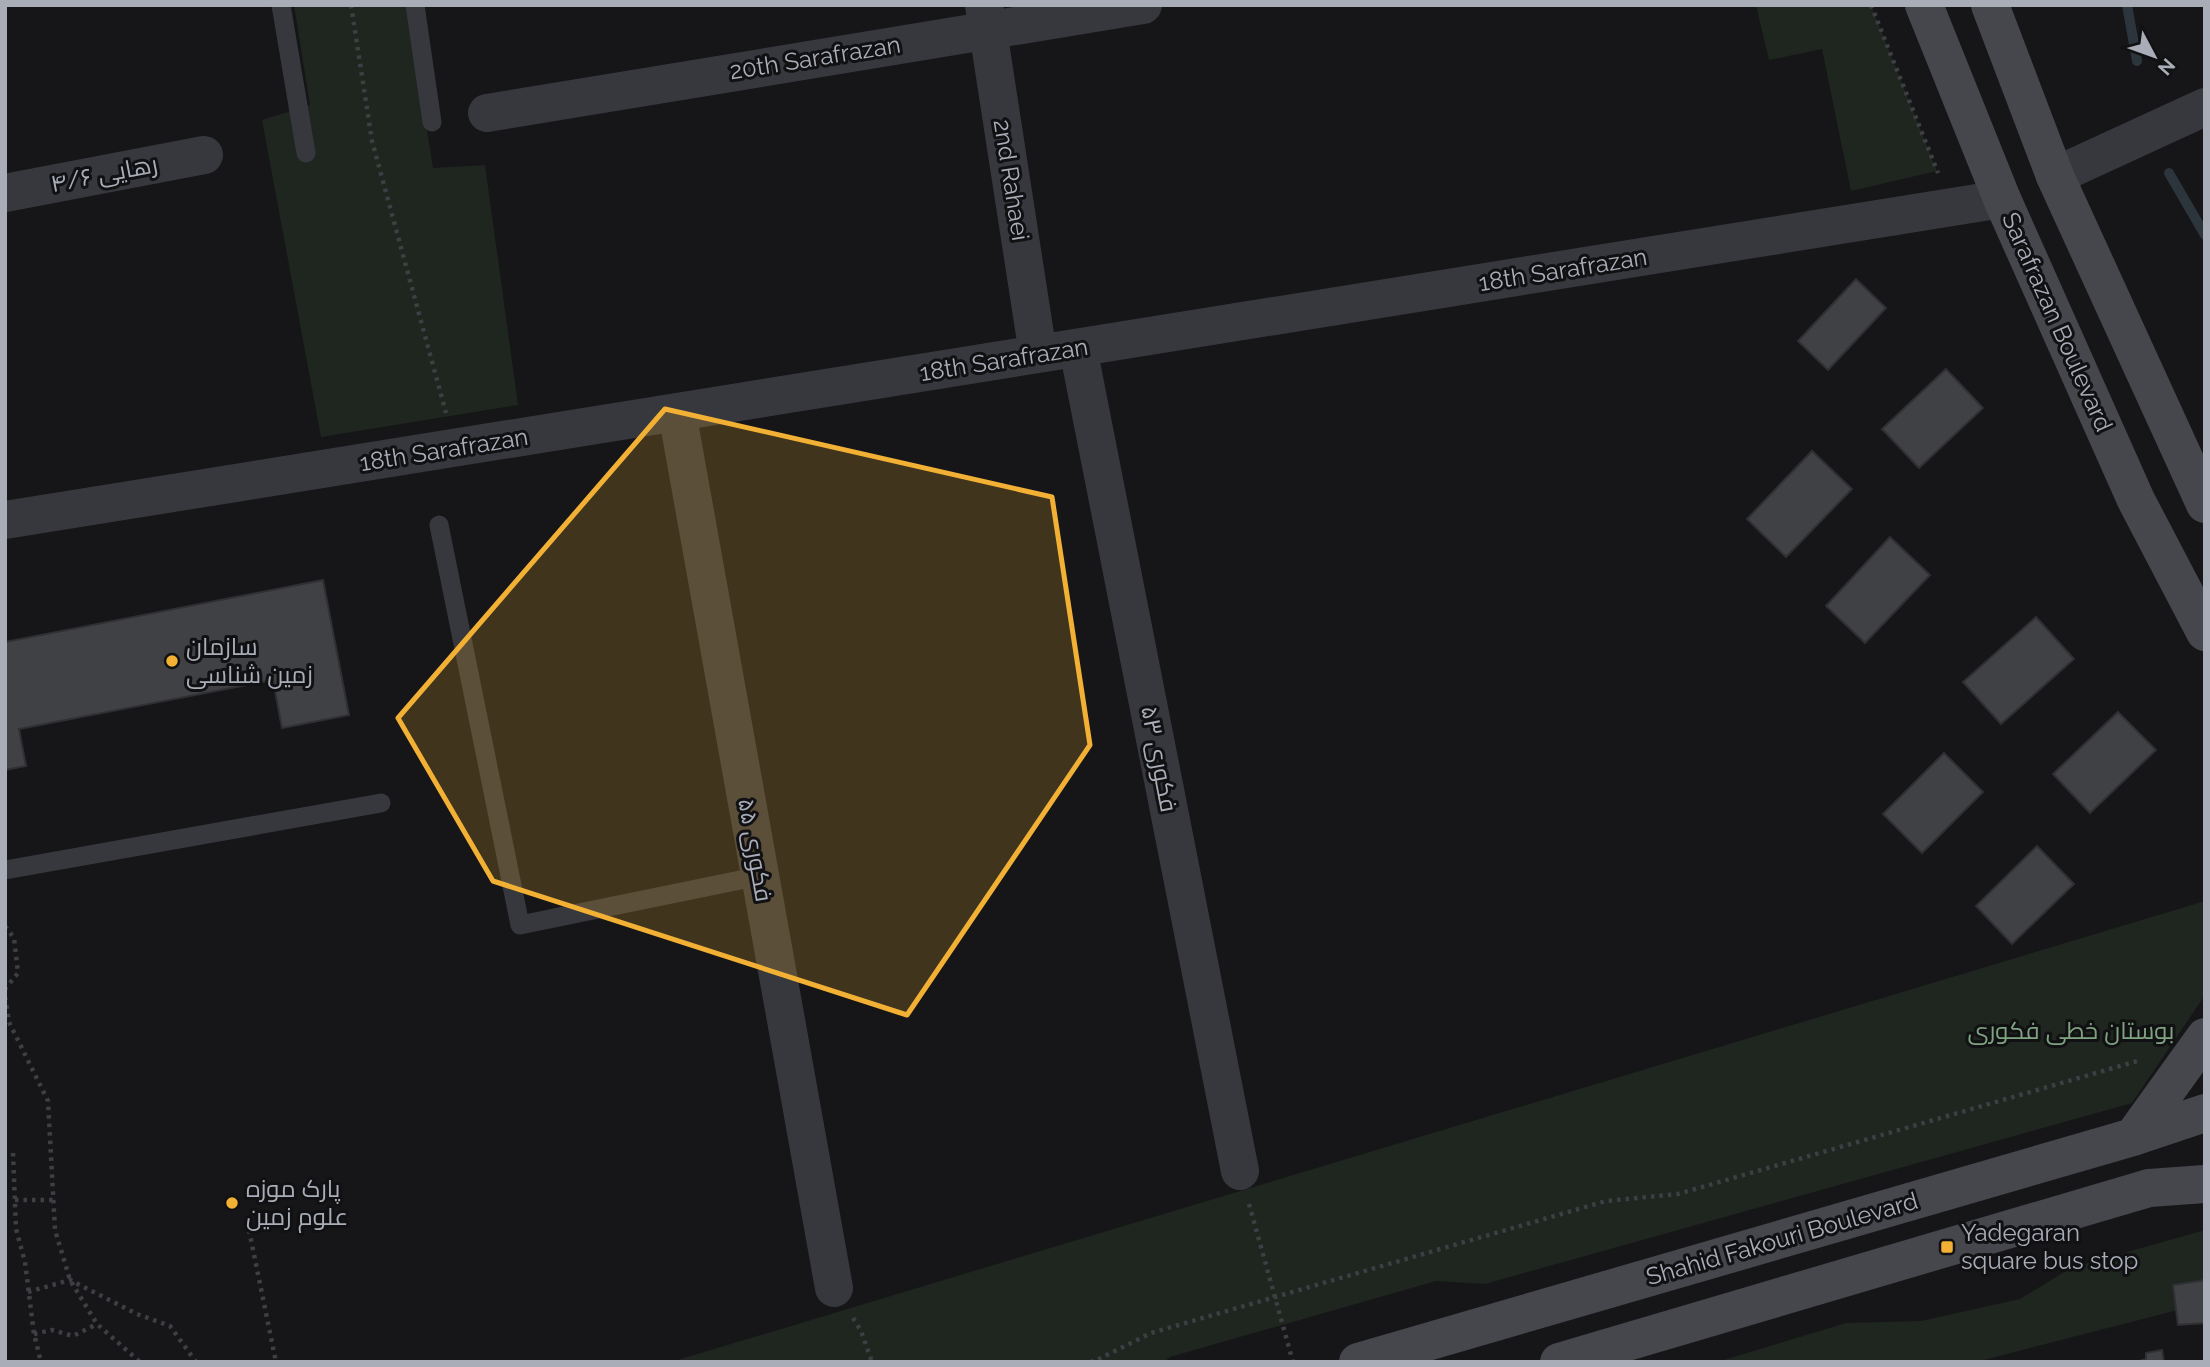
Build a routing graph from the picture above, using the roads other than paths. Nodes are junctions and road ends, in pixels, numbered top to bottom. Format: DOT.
graph roads {
  1 [pos="282,5"];
  2 [pos="415,5"];
  3 [pos="1143,5"];
  4 [pos="1924,5"];
  5 [pos="1990,5"];
  6 [pos="986,17"];
  7 [pos="2205,107"];
  8 [pos="488,113"];
  9 [pos="432,122"];
  10 [pos="306,153"];
  11 [pos="204,155"];
  12 [pos="2055,176"];
  13 [pos="5,193"];
  14 [pos="2002,199"];
  15 [pos="1078,348"];
  16 [pos="1038,354"];
  17 [pos="677,412"];
  18 [pos="2205,504"];
  19 [pos="5,520"];
  20 [pos="439,525"];
  21 [pos="2205,632"];
  22 [pos="381,803"];
  23 [pos="5,870"];
  24 [pos="760,876"];
  25 [pos="2205,1037"];
  26 [pos="2205,1113"];
  27 [pos="2133,1137"];
  28 [pos="1240,1171"];
  29 [pos="2205,1184"];
  30 [pos="834,1288"];
  31 [pos="1358,1362"];
  32 [pos="1559,1362"];
  1 -- 10 [label="lane"];
  2 -- 9 [label="lane"];
  3 -- 6 [label="street, 20th Sarafrazan"];
  4 -- 14 [label="main road, Sarafrazan Boulevard"];
  5 -- 12 [label="main road"];
  6 -- 8 [label="street, 20th Sarafrazan"];
  6 -- 16 [label="street, 2nd Rahaei"];
  7 -- 12 [label="street"];
  11 -- 13 [label="street, رهایی ۴/۶"];
  12 -- 18 [label="main road"];
  14 -- 15 [label="street, 18th Sarafrazan"];
  14 -- 21 [label="main road, Sarafrazan Boulevard"];
  15 -- 16 [label="street, 18th Sarafrazan"];
  15 -- 28 [label="street, فکوری ۵۳"];
  16 -- 17 [label="street, 18th Sarafrazan"];
  17 -- 19 [label="street, 18th Sarafrazan"];
  17 -- 24 [label="street, فکوری ۵۵"];
  20 -- 24 [label="lane"];
  22 -- 23 [label="lane"];
  24 -- 30 [label="street, فکوری ۵۵"];
  25 -- 27 [label="main road"];
  26 -- 27 [label="main road, Shahid Fakouri Boulevard"];
  27 -- 31 [label="main road, Shahid Fakouri Boulevard"];
  29 -- 32 [label="main road"];
}
